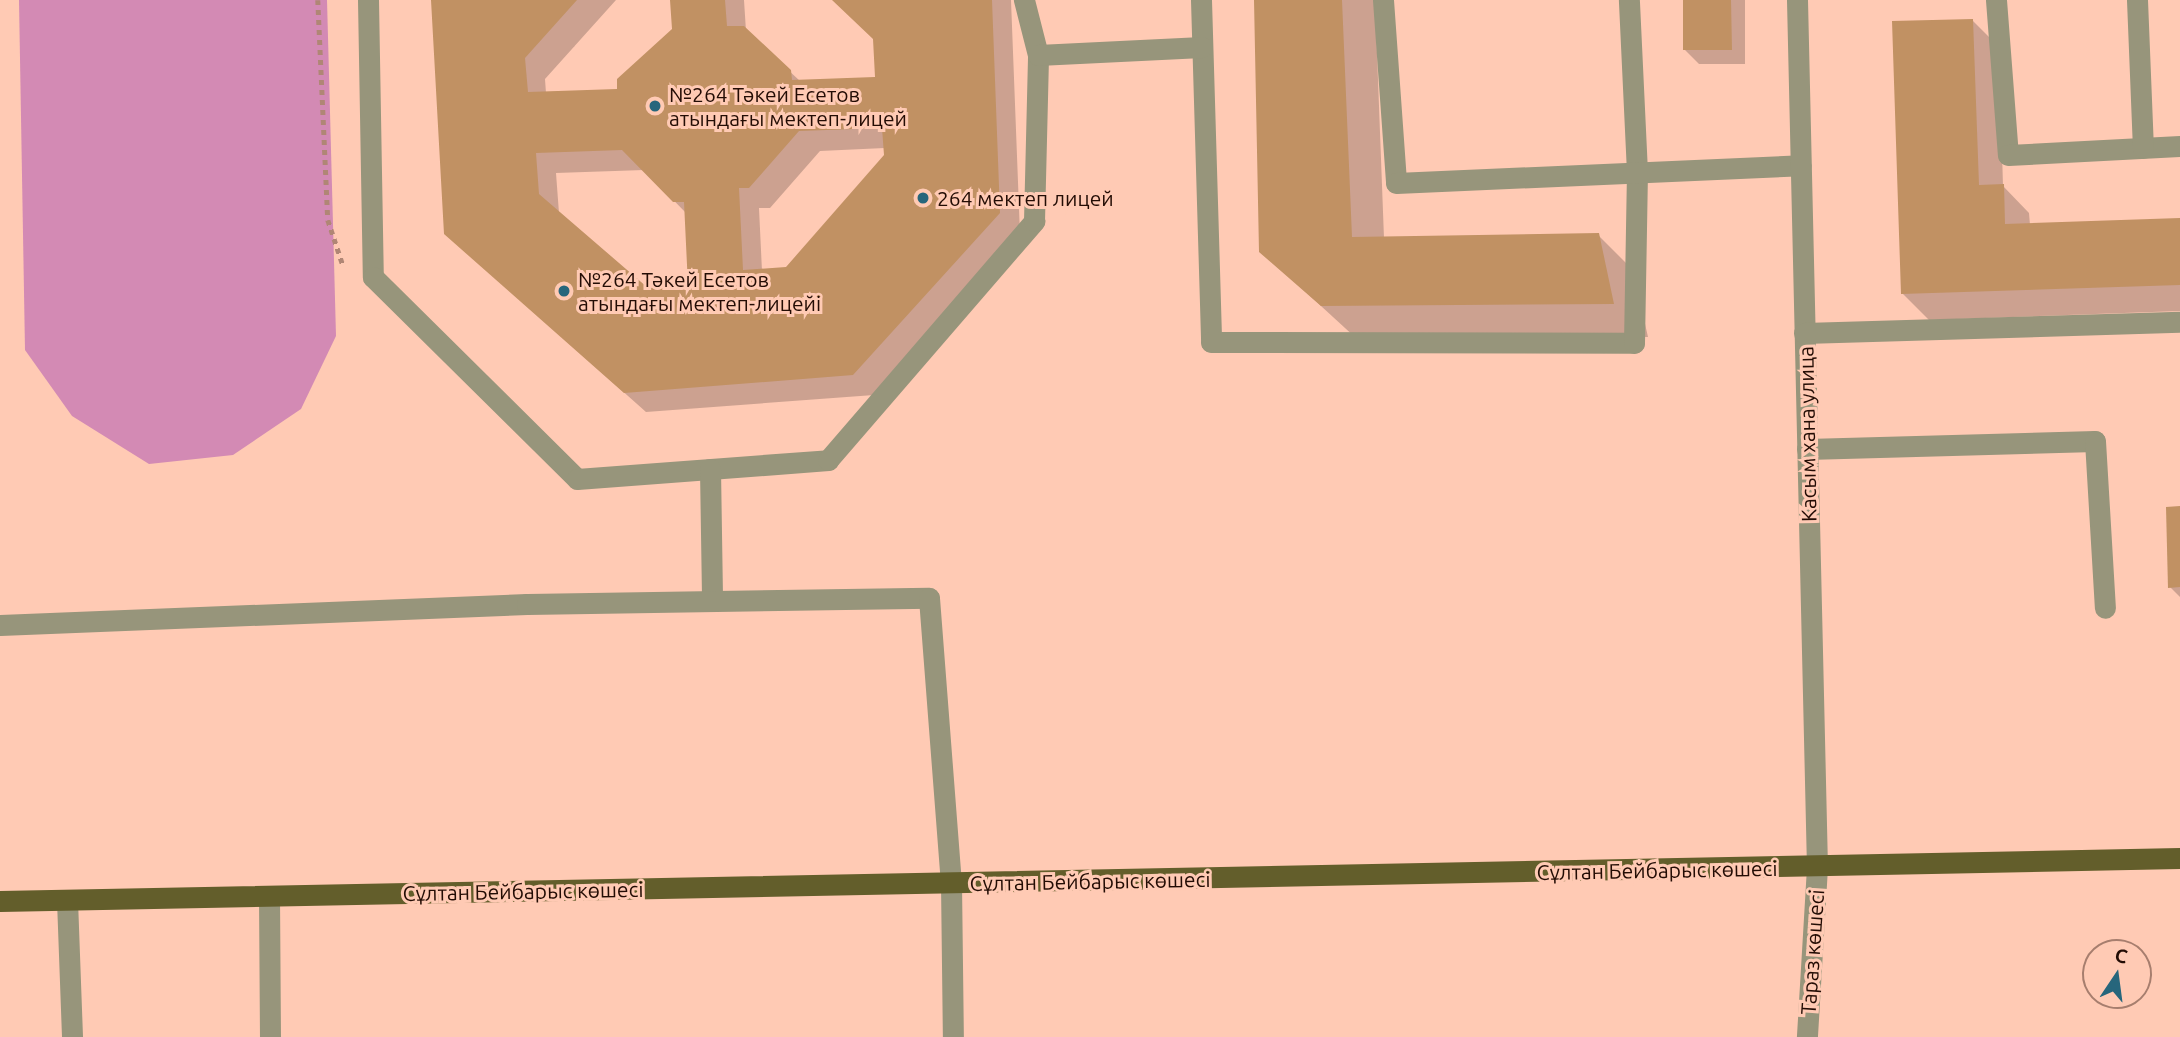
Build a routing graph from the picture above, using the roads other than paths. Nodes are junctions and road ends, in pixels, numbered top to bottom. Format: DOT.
graph roads {
  1 [pos="368,0"];
  2 [pos="1024,0"];
  3 [pos="1201,0"];
  4 [pos="1383,0"];
  5 [pos="1629,0"];
  6 [pos="1797,0"];
  7 [pos="1996,0"];
  8 [pos="2137,0"];
  9 [pos="1202,47"];
  10 [pos="1038,55"];
  11 [pos="2180,146"];
  12 [pos="2143,148"];
  13 [pos="1801,165"];
  14 [pos="1637,173"];
  15 [pos="2180,322"];
  16 [pos="1804,333"];
  17 [pos="1807,449"];
  18 [pos="710,469"];
  19 [pos="712,601"];
  20 [pos="2105,608"];
  21 [pos="0,625"];
  22 [pos="2180,858"];
  23 [pos="1817,867"];
  24 [pos="951,883"];
  25 [pos="268,896"];
  26 [pos="67,900"];
  27 [pos="0,901"];
  28 [pos="72,1037"];
  29 [pos="270,1037"];
  30 [pos="953,1037"];
  31 [pos="1807,1037"];
  1 -- 18 [label="street"];
  2 -- 10 [label="street"];
  3 -- 9 [label="street"];
  4 -- 14 [label="street"];
  5 -- 14 [label="street"];
  6 -- 13 [label="street, Касым хана улица"];
  7 -- 12 [label="street"];
  8 -- 12 [label="street"];
  9 -- 10 [label="street"];
  9 -- 14 [label="street"];
  10 -- 18 [label="street"];
  11 -- 12 [label="street"];
  13 -- 14 [label="street"];
  13 -- 16 [label="street, Касым хана улица"];
  15 -- 16 [label="street"];
  16 -- 17 [label="street, Касым хана улица"];
  17 -- 20 [label="street"];
  17 -- 23 [label="street, Касым хана улица"];
  18 -- 19 [label="street"];
  19 -- 21 [label="street"];
  19 -- 24 [label="street"];
  22 -- 23 [label="main road, Сұлтан Бейбарыс көшесі"];
  23 -- 24 [label="main road, Сұлтан Бейбарыс көшесі"];
  23 -- 31 [label="street, Тараз көшесі"];
  24 -- 25 [label="main road, Сұлтан Бейбарыс көшесі"];
  24 -- 30 [label="street"];
  25 -- 26 [label="main road, Сұлтан Бейбарыс көшесі"];
  25 -- 29 [label="street"];
  26 -- 27 [label="main road, Сұлтан Бейбарыс көшесі"];
  26 -- 28 [label="street"];
}
